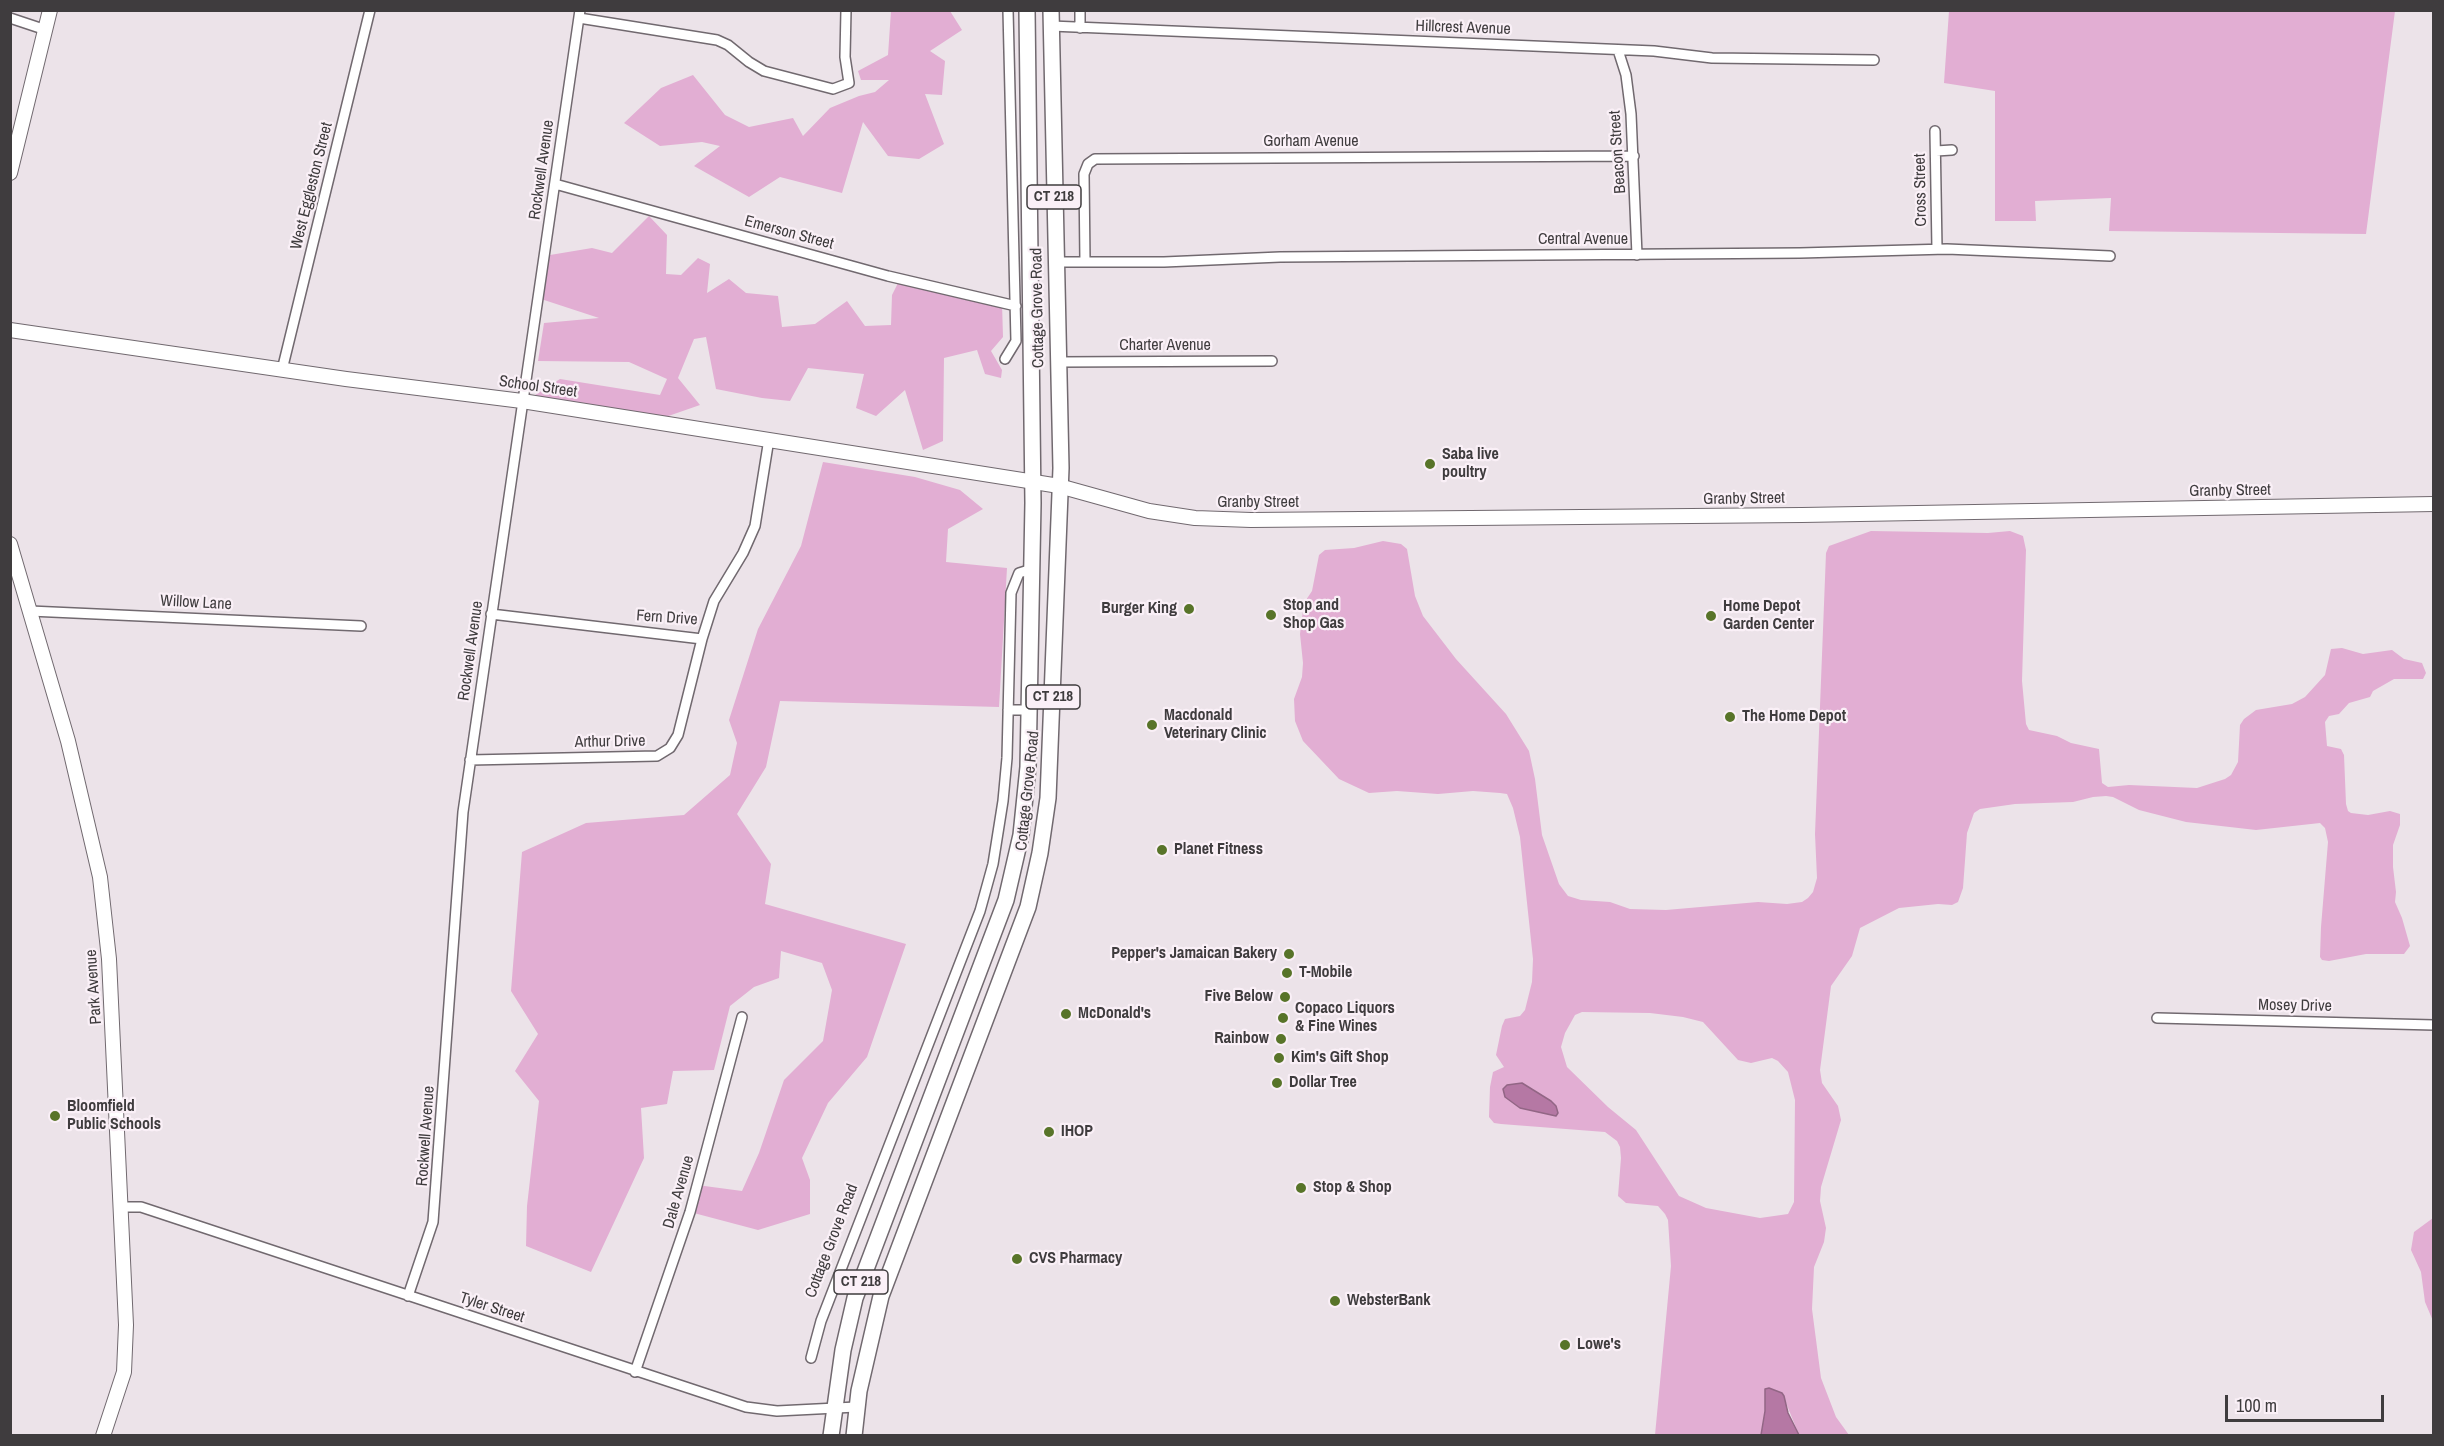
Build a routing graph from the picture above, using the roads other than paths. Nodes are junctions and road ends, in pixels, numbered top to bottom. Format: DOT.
graph roads {
  1 [pos="50,10"];
  2 [pos="370,10"];
  3 [pos="846,10"];
  4 [pos="1008,10"];
  5 [pos="1027,10"];
  6 [pos="1051,10"];
  7 [pos="1080,10"];
  8 [pos="579,14"];
  9 [pos="10,18"];
  10 [pos="1052,26"];
  11 [pos="1080,27"];
  12 [pos="46,30"];
  13 [pos="1618,50"];
  14 [pos="1874,60"];
  15 [pos="1935,131"];
  16 [pos="1952,150"];
  17 [pos="1936,151"];
  18 [pos="1634,156"];
  19 [pos="10,173"];
  20 [pos="555,184"];
  21 [pos="1936,249"];
  22 [pos="1637,255"];
  23 [pos="2110,256"];
  24 [pos="1055,262"];
  25 [pos="1085,262"];
  26 [pos="1016,306"];
  27 [pos="10,330"];
  28 [pos="1005,359"];
  29 [pos="1272,361"];
  30 [pos="1058,362"];
  31 [pos="282,370"];
  32 [pos="522,400"];
  33 [pos="769,440"];
  34 [pos="1033,482"];
  35 [pos="1059,486"];
  36 [pos="2433,504"];
  37 [pos="10,544"];
  38 [pos="1032,569"];
  39 [pos="30,610"];
  40 [pos="491,614"];
  41 [pos="361,626"];
  42 [pos="702,639"];
  43 [pos="1008,710"];
  44 [pos="1030,710"];
  45 [pos="470,760"];
  46 [pos="1006,900"];
  47 [pos="1028,907"];
  48 [pos="944,1004"];
  49 [pos="964,1013"];
  50 [pos="742,1017"];
  51 [pos="2157,1018"];
  52 [pos="2433,1025"];
  53 [pos="909,1159"];
  54 [pos="929,1168"];
  55 [pos="122,1207"];
  56 [pos="408,1296"];
  57 [pos="811,1358"];
  58 [pos="635,1372"];
  59 [pos="856,1407"];
  60 [pos="834,1410"];
  61 [pos="104,1436"];
  62 [pos="831,1436"];
  63 [pos="854,1436"];
  1 -- 12 [label="main road"];
  2 -- 31 [label="street, West Eggleston Street"];
  3 -- 8 [label="street"];
  4 -- 26 [label="street, Cottage Grove Road"];
  5 -- 34 [label="main road, Cottage Grove Road / CT 218"];
  6 -- 10 [label="main road, Cottage Grove Road / CT 218"];
  7 -- 11 [label="street"];
  8 -- 20 [label="street, Rockwell Avenue"];
  9 -- 12 [label="street"];
  10 -- 11 [label="street, Hillcrest Avenue"];
  10 -- 24 [label="main road, Cottage Grove Road / CT 218"];
  11 -- 13 [label="street, Hillcrest Avenue"];
  12 -- 19 [label="main road"];
  13 -- 14 [label="street, Hillcrest Avenue"];
  13 -- 18 [label="street, Beacon Street"];
  15 -- 17 [label="street, Cross Street"];
  16 -- 17 [label="street"];
  17 -- 21 [label="street, Cross Street"];
  18 -- 22 [label="street, Beacon Street"];
  18 -- 25 [label="street, Gorham Avenue"];
  20 -- 26 [label="street, Emerson Street"];
  20 -- 32 [label="street, Rockwell Avenue"];
  21 -- 22 [label="street, Central Avenue"];
  21 -- 23 [label="street, Central Avenue"];
  22 -- 25 [label="street, Central Avenue"];
  24 -- 25 [label="street, Central Avenue"];
  24 -- 30 [label="main road, Cottage Grove Road / CT 218"];
  26 -- 28 [label="street, Cottage Grove Road"];
  27 -- 31 [label="main road, School Street"];
  29 -- 30 [label="street, Charter Avenue"];
  30 -- 35 [label="main road, Cottage Grove Road / CT 218"];
  31 -- 32 [label="main road, School Street"];
  32 -- 33 [label="main road, School Street"];
  32 -- 40 [label="street, Rockwell Avenue"];
  33 -- 34 [label="main road, School Street"];
  33 -- 42 [label="street, Fern Drive"];
  34 -- 35 [label="main road, School Street"];
  34 -- 38 [label="main road, Cottage Grove Road / CT 218"];
  35 -- 36 [label="main road, Granby Street"];
  35 -- 47 [label="main road, Cottage Grove Road / CT 218"];
  37 -- 39 [label="main road, Park Avenue"];
  38 -- 43 [label="street, Cottage Grove Road"];
  38 -- 44 [label="main road, Cottage Grove Road / CT 218"];
  39 -- 41 [label="street, Willow Lane"];
  39 -- 55 [label="main road, Park Avenue"];
  40 -- 42 [label="street, Fern Drive"];
  40 -- 45 [label="street, Rockwell Avenue"];
  42 -- 45 [label="street, Arthur Drive"];
  43 -- 44 [label="street, Cottage Grove Road"];
  43 -- 48 [label="street, Cottage Grove Road"];
  44 -- 46 [label="main road, Cottage Grove Road / CT 218"];
  45 -- 56 [label="street, Rockwell Avenue"];
  46 -- 47 [label="main road"];
  46 -- 49 [label="main road, Cottage Grove Road / CT 218"];
  47 -- 54 [label="main road, Cottage Grove Road / CT 218"];
  48 -- 49 [label="street"];
  48 -- 57 [label="street, Cottage Grove Road"];
  49 -- 53 [label="main road, Cottage Grove Road / CT 218"];
  50 -- 58 [label="street, Dale Avenue"];
  51 -- 52 [label="street, Mosey Drive"];
  53 -- 54 [label="main road"];
  53 -- 60 [label="main road, Cottage Grove Road / CT 218"];
  54 -- 59 [label="main road, Cottage Grove Road / CT 218"];
  55 -- 56 [label="street, Tyler Street"];
  55 -- 61 [label="main road, Park Avenue"];
  56 -- 58 [label="street, Tyler Street"];
  58 -- 60 [label="street, Tyler Street"];
  59 -- 60 [label="street, Tyler Street"];
  59 -- 63 [label="main road, Cottage Grove Road / CT 218"];
  60 -- 62 [label="main road, Cottage Grove Road / CT 218"];
}
